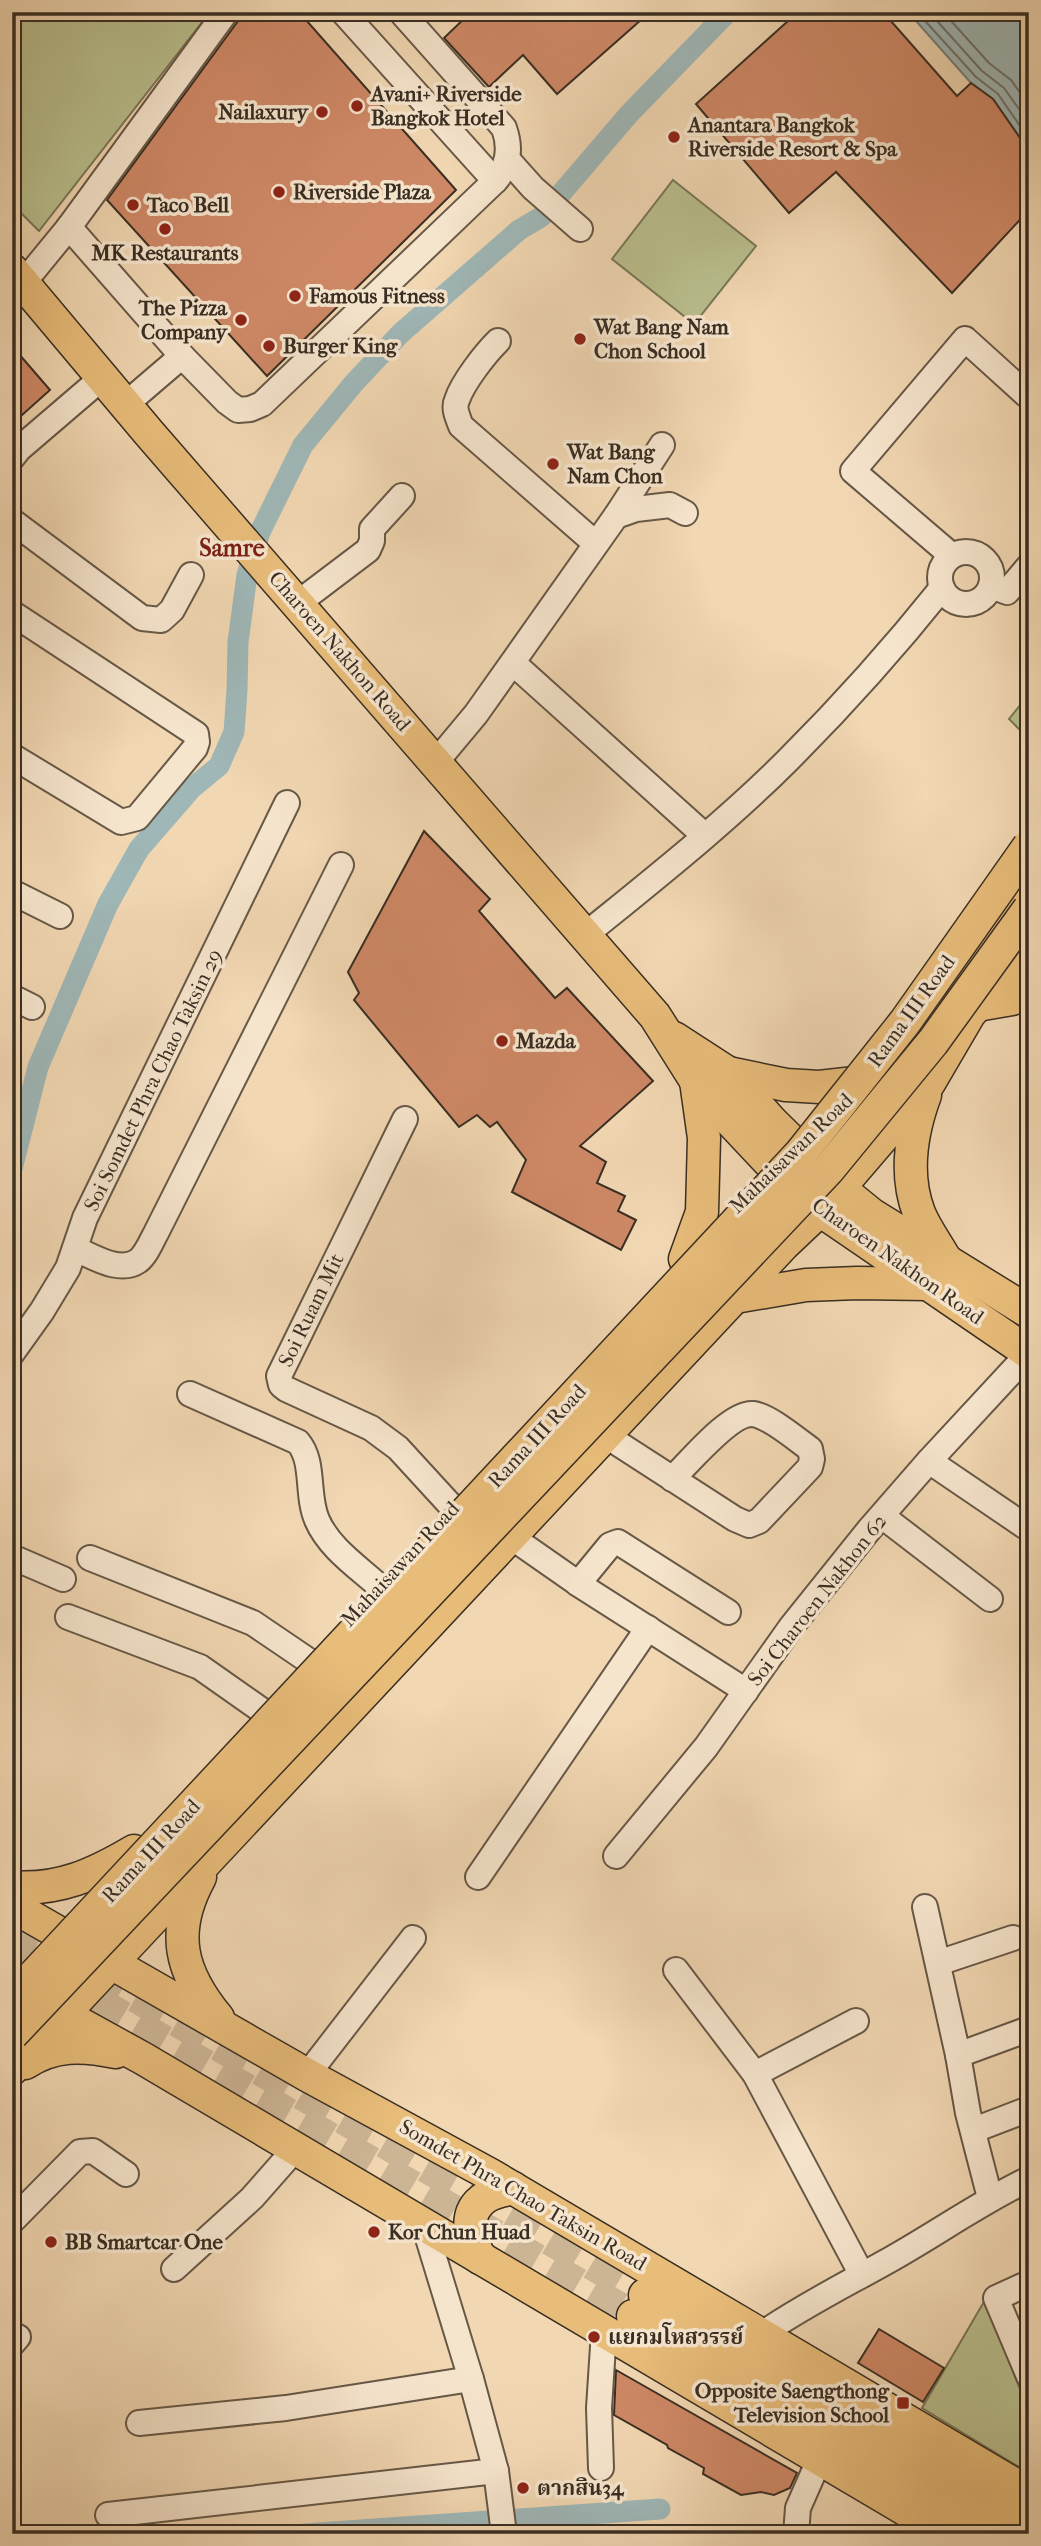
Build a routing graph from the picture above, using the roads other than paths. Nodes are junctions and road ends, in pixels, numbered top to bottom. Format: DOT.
graph roads {
  1 [pos="226,12"];
  2 [pos="344,12"];
  3 [pos="401,12"];
  4 [pos="508,160"];
  5 [pos="495,181"];
  6 [pos="69,227"];
  7 [pos="580,229"];
  8 [pos="18,276"];
  9 [pos="498,341"];
  10 [pos="182,356"];
  11 [pos="103,377"];
  12 [pos="1029,397"];
  13 [pos="126,404"];
  14 [pos="662,445"];
  15 [pos="12,458"];
  16 [pos="402,496"];
  17 [pos="685,513"];
  18 [pos="616,516"];
  19 [pos="12,521"];
  20 [pos="595,543"];
  21 [pos="951,555"];
  22 [pos="1029,566"];
  23 [pos="191,575"];
  24 [pos="991,586"];
  25 [pos="942,589"];
  26 [pos="294,597"];
  27 [pos="12,613"];
  28 [pos="513,663"];
  29 [pos="12,756"];
  30 [pos="436,762"];
  31 [pos="287,803"];
  32 [pos="704,835"];
  33 [pos="1029,845"];
  34 [pos="341,865"];
  35 [pos="1029,875"];
  36 [pos="12,892"];
  37 [pos="1029,909"];
  38 [pos="60,916"];
  39 [pos="585,934"];
  40 [pos="1029,950"];
  41 [pos="1029,989"];
  42 [pos="973,1009"];
  43 [pos="667,1033"];
  44 [pos="910,1047"];
  45 [pos="728,1073"];
  46 [pos="696,1081"];
  47 [pos="864,1082"];
  48 [pos="929,1083"];
  49 [pos="405,1119"];
  50 [pos="796,1145"];
  51 [pos="773,1166"];
  52 [pos="830,1199"];
  53 [pos="75,1249"];
  54 [pos="685,1259"];
  55 [pos="936,1271"];
  56 [pos="735,1297"];
  57 [pos="1029,1312"];
  58 [pos="12,1353"];
  59 [pos="1029,1353"];
  60 [pos="190,1394"];
  61 [pos="605,1435"];
  62 [pos="929,1461"];
  63 [pos="672,1479"];
  64 [pos="453,1508"];
  65 [pos="882,1516"];
  66 [pos="1029,1529"];
  67 [pos="510,1536"];
  68 [pos="12,1556"];
  69 [pos="90,1558"];
  70 [pos="63,1580"];
  71 [pos="578,1584"];
  72 [pos="380,1587"];
  73 [pos="990,1599"];
  74 [pos="728,1612"];
  75 [pos="68,1617"];
  76 [pos="648,1628"];
  77 [pos="309,1661"];
  78 [pos="746,1690"];
  79 [pos="264,1712"];
  80 [pos="134,1851"];
  81 [pos="214,1852"];
  82 [pos="616,1856"];
  83 [pos="478,1877"];
  84 [pos="12,1887"];
  85 [pos="12,1906"];
  86 [pos="925,1907"];
  87 [pos="58,1932"];
  88 [pos="413,1938"];
  89 [pos="1013,1938"];
  90 [pos="112,1962"];
  91 [pos="938,1963"];
  92 [pos="676,1970"];
  93 [pos="12,1983"];
  94 [pos="63,2015"];
  95 [pos="856,2021"];
  96 [pos="15,2025"];
  97 [pos="225,2026"];
  98 [pos="1029,2029"];
  99 [pos="958,2054"];
  100 [pos="144,2059"];
  101 [pos="12,2070"];
  102 [pos="755,2074"];
  103 [pos="307,2075"];
  104 [pos="1029,2109"];
  105 [pos="974,2130"];
  106 [pos="296,2148"];
  107 [pos="126,2174"];
  108 [pos="1029,2179"];
  109 [pos="513,2188"];
  110 [pos="990,2198"];
  111 [pos="12,2221"];
  112 [pos="424,2225"];
  113 [pos="481,2258"];
  114 [pos="174,2269"];
  115 [pos="862,2275"];
  116 [pos="1029,2283"];
  117 [pos="604,2332"];
  118 [pos="762,2334"];
  119 [pos="1028,2372"];
  120 [pos="471,2379"];
  121 [pos="139,2423"];
  122 [pos="820,2458"];
  123 [pos="601,2468"];
  124 [pos="496,2471"];
  125 [pos="1029,2493"];
  126 [pos="108,2515"];
  127 [pos="1029,2521"];
  128 [pos="503,2522"];
  129 [pos="919,2526"];
  130 [pos="796,2534"];
  131 [pos="947,2534"];
  132 [pos="1004,2534"];
  1 -- 6 [label="street"];
  2 -- 5 [label="street"];
  3 -- 4 [label="street"];
  4 -- 5 [label="street"];
  4 -- 7 [label="street"];
  5 -- 10 [label="street"];
  6 -- 8 [label="street"];
  6 -- 10 [label="street"];
  8 -- 11 [label="main road, Charoen Nakhon Road"];
  9 -- 20 [label="street"];
  10 -- 13 [label="street"];
  11 -- 13 [label="main road, Charoen Nakhon Road"];
  11 -- 15 [label="street"];
  12 -- 21 [label="street"];
  13 -- 26 [label="main road, Charoen Nakhon Road"];
  14 -- 18 [label="street"];
  16 -- 26 [label="street"];
  17 -- 18 [label="street"];
  18 -- 20 [label="street"];
  19 -- 23 [label="street"];
  20 -- 28 [label="street"];
  21 -- 24 [label="street"];
  21 -- 25 [label="street"];
  22 -- 24 [label="street"];
  24 -- 25 [label="street"];
  25 -- 32 [label="street"];
  26 -- 30 [label="main road, Charoen Nakhon Road"];
  27 -- 29 [label="street"];
  28 -- 30 [label="street"];
  28 -- 32 [label="street"];
  30 -- 39 [label="main road, Charoen Nakhon Road"];
  31 -- 53 [label="street, Soi Somdet Phra Chao Taksin 29"];
  32 -- 39 [label="street"];
  33 -- 96 [label="main road, Rama III Road, bridge"];
  34 -- 53 [label="street"];
  35 -- 44 [label="main road"];
  36 -- 38 [label="street"];
  37 -- 96 [label="main road, Rama III Road, bridge"];
  39 -- 43 [label="main road, Charoen Nakhon Road"];
  40 -- 42 [label="main road, Mahaisawan Road"];
  41 -- 42 [label="main road"];
  42 -- 44 [label="main road, Mahaisawan Road"];
  42 -- 48 [label="main road, Mahaisawan Road"];
  43 -- 45 [label="main road, Charoen Nakhon Road"];
  43 -- 46 [label="main road, Charoen Nakhon Road"];
  44 -- 47 [label="main road, Mahaisawan Road"];
  45 -- 47 [label="main road"];
  45 -- 50 [label="main road, Charoen Nakhon Road"];
  46 -- 51 [label="main road, Charoen Nakhon Road"];
  46 -- 54 [label="main road"];
  47 -- 50 [label="main road, Mahaisawan Road"];
  48 -- 52 [label="main road, Mahaisawan Road"];
  48 -- 55 [label="main road"];
  49 -- 64 [label="street, Soi Ruam Mit"];
  50 -- 51 [label="main road, Mahaisawan Road"];
  50 -- 52 [label="main road, Charoen Nakhon Road"];
  51 -- 52 [label="main road, Charoen Nakhon Road"];
  51 -- 54 [label="main road, Mahaisawan Road"];
  52 -- 55 [label="main road, Charoen Nakhon Road"];
  52 -- 56 [label="main road, Mahaisawan Road"];
  53 -- 58 [label="street, Soi Somdet Phra Chao Taksin 29"];
  54 -- 64 [label="main road, Mahaisawan Road"];
  55 -- 56 [label="main road"];
  55 -- 57 [label="main road, Charoen Nakhon Road"];
  55 -- 59 [label="main road, Charoen Nakhon Road"];
  56 -- 61 [label="main road, Mahaisawan Road"];
  59 -- 62 [label="street, Soi Charoen Nakhon 62"];
  60 -- 72 [label="street"];
  61 -- 63 [label="street"];
  61 -- 67 [label="main road, Mahaisawan Road"];
  62 -- 65 [label="street, Soi Charoen Nakhon 62"];
  62 -- 66 [label="street"];
  63 -- 63 [label="street"];
  64 -- 72 [label="main road, Mahaisawan Road"];
  65 -- 73 [label="street"];
  65 -- 78 [label="street, Soi Charoen Nakhon 62"];
  67 -- 71 [label="street"];
  67 -- 81 [label="main road, Mahaisawan Road"];
  68 -- 70 [label="street"];
  69 -- 77 [label="street"];
  71 -- 74 [label="street"];
  71 -- 76 [label="street"];
  72 -- 77 [label="main road, Mahaisawan Road"];
  75 -- 79 [label="street"];
  76 -- 78 [label="street"];
  76 -- 83 [label="street"];
  77 -- 79 [label="main road, Mahaisawan Road"];
  78 -- 82 [label="street, Soi Charoen Nakhon 62"];
  79 -- 80 [label="main road, Mahaisawan Road"];
  80 -- 84 [label="main road"];
  80 -- 87 [label="main road, Mahaisawan Road"];
  81 -- 90 [label="main road, Mahaisawan Road"];
  81 -- 97 [label="main road"];
  85 -- 87 [label="main road, Somdet Phra Chao Taksin Road"];
  86 -- 91 [label="street"];
  87 -- 90 [label="main road, Somdet Phra Chao Taksin Road"];
  87 -- 93 [label="main road, Mahaisawan Road"];
  88 -- 103 [label="street"];
  89 -- 91 [label="street"];
  90 -- 94 [label="main road, Mahaisawan Road"];
  90 -- 97 [label="main road, Somdet Phra Chao Taksin Road"];
  91 -- 99 [label="street"];
  92 -- 102 [label="street"];
  93 -- 94 [label="main road"];
  94 -- 100 [label="main road"];
  94 -- 101 [label="main road, Mahaisawan Road"];
  95 -- 102 [label="street"];
  97 -- 103 [label="main road, Somdet Phra Chao Taksin Road"];
  98 -- 99 [label="street"];
  99 -- 105 [label="street"];
  100 -- 101 [label="main road"];
  100 -- 106 [label="main road"];
  102 -- 115 [label="street"];
  103 -- 109 [label="main road, Somdet Phra Chao Taksin Road"];
  104 -- 105 [label="street"];
  105 -- 110 [label="street"];
  106 -- 112 [label="main road"];
  106 -- 114 [label="street"];
  107 -- 111 [label="street"];
  108 -- 110 [label="street"];
  109 -- 113 [label="main road"];
  109 -- 118 [label="main road, Somdet Phra Chao Taksin Road"];
  110 -- 115 [label="street"];
  112 -- 113 [label="main road"];
  112 -- 120 [label="street"];
  113 -- 117 [label="main road"];
  115 -- 118 [label="street"];
  116 -- 119 [label="street"];
  117 -- 122 [label="main road"];
  117 -- 123 [label="street"];
  118 -- 125 [label="main road, Somdet Phra Chao Taksin Road"];
  120 -- 121 [label="street"];
  120 -- 124 [label="street"];
  122 -- 129 [label="main road"];
  122 -- 130 [label="street"];
  124 -- 126 [label="street"];
  124 -- 128 [label="street"];
  127 -- 132 [label="main road, Somdet Phra Chao Taksin Road"];
  129 -- 131 [label="main road"];
}
